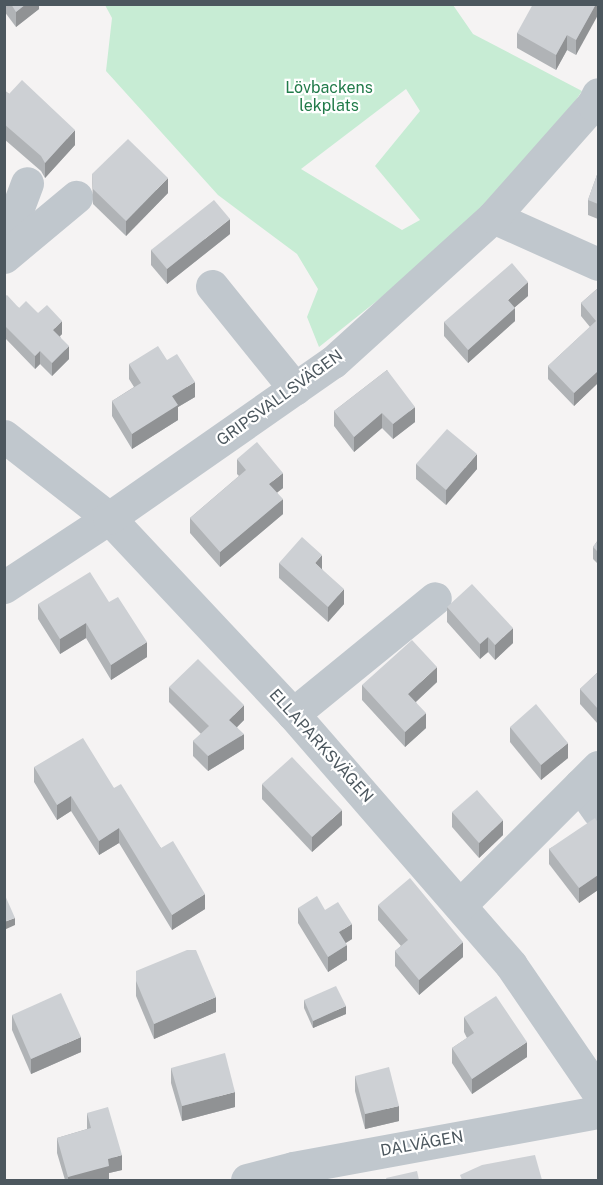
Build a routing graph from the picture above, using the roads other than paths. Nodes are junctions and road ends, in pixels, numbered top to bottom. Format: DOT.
graph roads {
  1 [pos="598,94"];
  2 [pos="27,183"];
  3 [pos="76,197"];
  4 [pos="493,216"];
  5 [pos="4,245"];
  6 [pos="4,257"];
  7 [pos="598,264"];
  8 [pos="212,286"];
  9 [pos="295,389"];
  10 [pos="4,436"];
  11 [pos="110,518"];
  12 [pos="4,587"];
  13 [pos="435,598"];
  14 [pos="293,714"];
  15 [pos="594,795"];
  16 [pos="460,905"];
  17 [pos="598,1092"];
  18 [pos="598,1112"];
  19 [pos="295,1174"];
  20 [pos="247,1180"];
  1 -- 4 [label="street, GRIPSVALLSVÄGEN"];
  2 -- 5 [label="street"];
  3 -- 6 [label="street"];
  4 -- 7 [label="street"];
  4 -- 9 [label="street, GRIPSVALLSVÄGEN"];
  8 -- 9 [label="street"];
  9 -- 11 [label="street, GRIPSVALLSVÄGEN"];
  10 -- 11 [label="street, ELLAPARKSVÄGEN"];
  11 -- 12 [label="street, GRIPSVALLSVÄGEN"];
  11 -- 14 [label="street, ELLAPARKSVÄGEN"];
  13 -- 14 [label="street"];
  14 -- 16 [label="street, ELLAPARKSVÄGEN"];
  15 -- 16 [label="street"];
  16 -- 17 [label="street, ELLAPARKSVÄGEN"];
  18 -- 19 [label="street, DALVÄGEN"];
  19 -- 20 [label="street, DALVÄGEN"];
}
